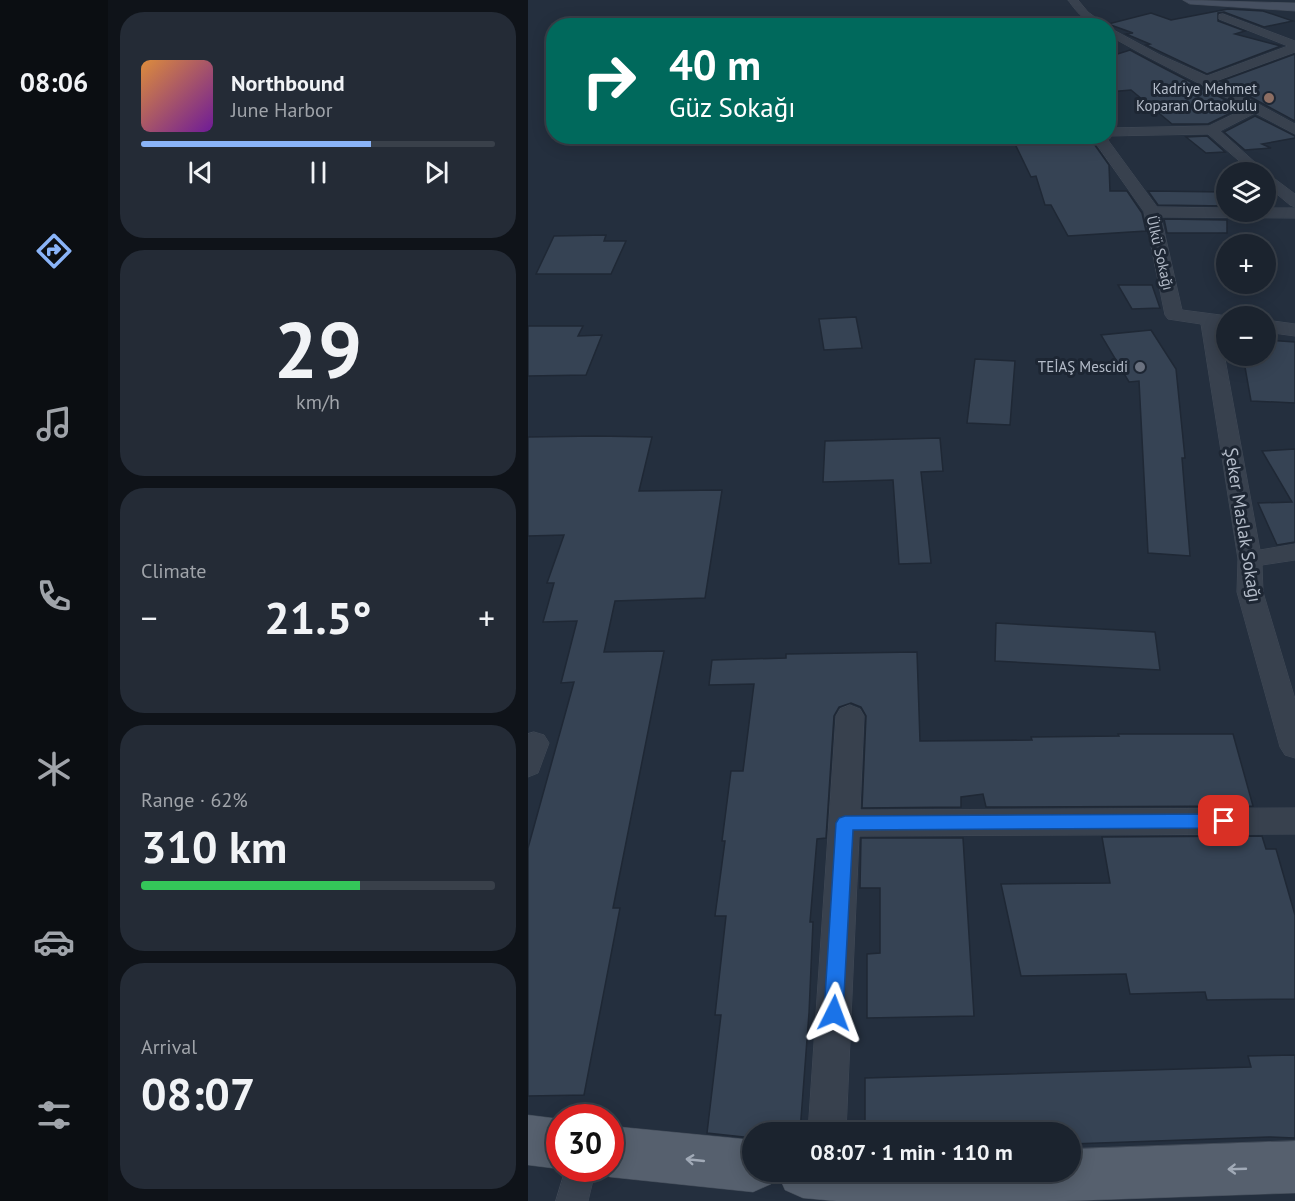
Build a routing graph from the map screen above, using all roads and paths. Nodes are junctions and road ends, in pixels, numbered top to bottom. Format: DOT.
graph roads {
  1 [pos="1190,0"];
  2 [pos="1235,0"];
  3 [pos="1074,1"];
  4 [pos="1295,6"];
  5 [pos="1223,17"];
  6 [pos="1090,18"];
  7 [pos="1116,35"];
  8 [pos="1295,46"];
  9 [pos="1206,81"];
  10 [pos="1256,108"];
  11 [pos="1211,130"];
  12 [pos="1295,130"];
  13 [pos="1116,132"];
  14 [pos="1104,144"];
  15 [pos="1248,162"];
  16 [pos="1276,186"];
  17 [pos="1295,202"];
  18 [pos="1152,212"];
  19 [pos="1295,213"];
  20 [pos="1216,320"];
  21 [pos="1276,327"];
  22 [pos="1295,330"];
  23 [pos="1224,366"];
  24 [pos="1295,552"];
  25 [pos="1250,559"];
  26 [pos="850,716"];
  27 [pos="1295,746"];
  28 [pos="1295,821"];
  29 [pos="845,823"];
  30 [pos="823,1122"];
  31 [pos="528,1140"];
  32 [pos="546,1142"];
  33 [pos="624,1152"];
  34 [pos="742,1165"];
  35 [pos="1295,1167"];
  36 [pos="1081,1175"];
  37 [pos="577,1182"];
  38 [pos="572,1201"];
  1 -- 4 [label="main road"];
  2 -- 4 [label="main road"];
  3 -- 6 [label="street"];
  5 -- 8 [label="street"];
  7 -- 9 [label="street"];
  8 -- 9 [label="street"];
  9 -- 10 [label="street"];
  10 -- 11 [label="street"];
  10 -- 12 [label="street"];
  11 -- 13 [label="street"];
  11 -- 15 [label="street"];
  14 -- 18 [label="street, Ülkü Sokağı"];
  16 -- 17 [label="street"];
  18 -- 19 [label="street"];
  18 -- 20 [label="street, Ülkü Sokağı"];
  21 -- 22 [label="street"];
  23 -- 25 [label="street, Şeker Maslak Sokağı"];
  24 -- 25 [label="street"];
  25 -- 27 [label="street, Şeker Maslak Sokağı"];
  26 -- 29 [label="street"];
  28 -- 29 [label="street"];
  29 -- 30 [label="street"];
  31 -- 32 [label="main road"];
  34 -- 33 [label="main road, one-way"];
  35 -- 36 [label="main road, one-way"];
  37 -- 38 [label="street"];
}
